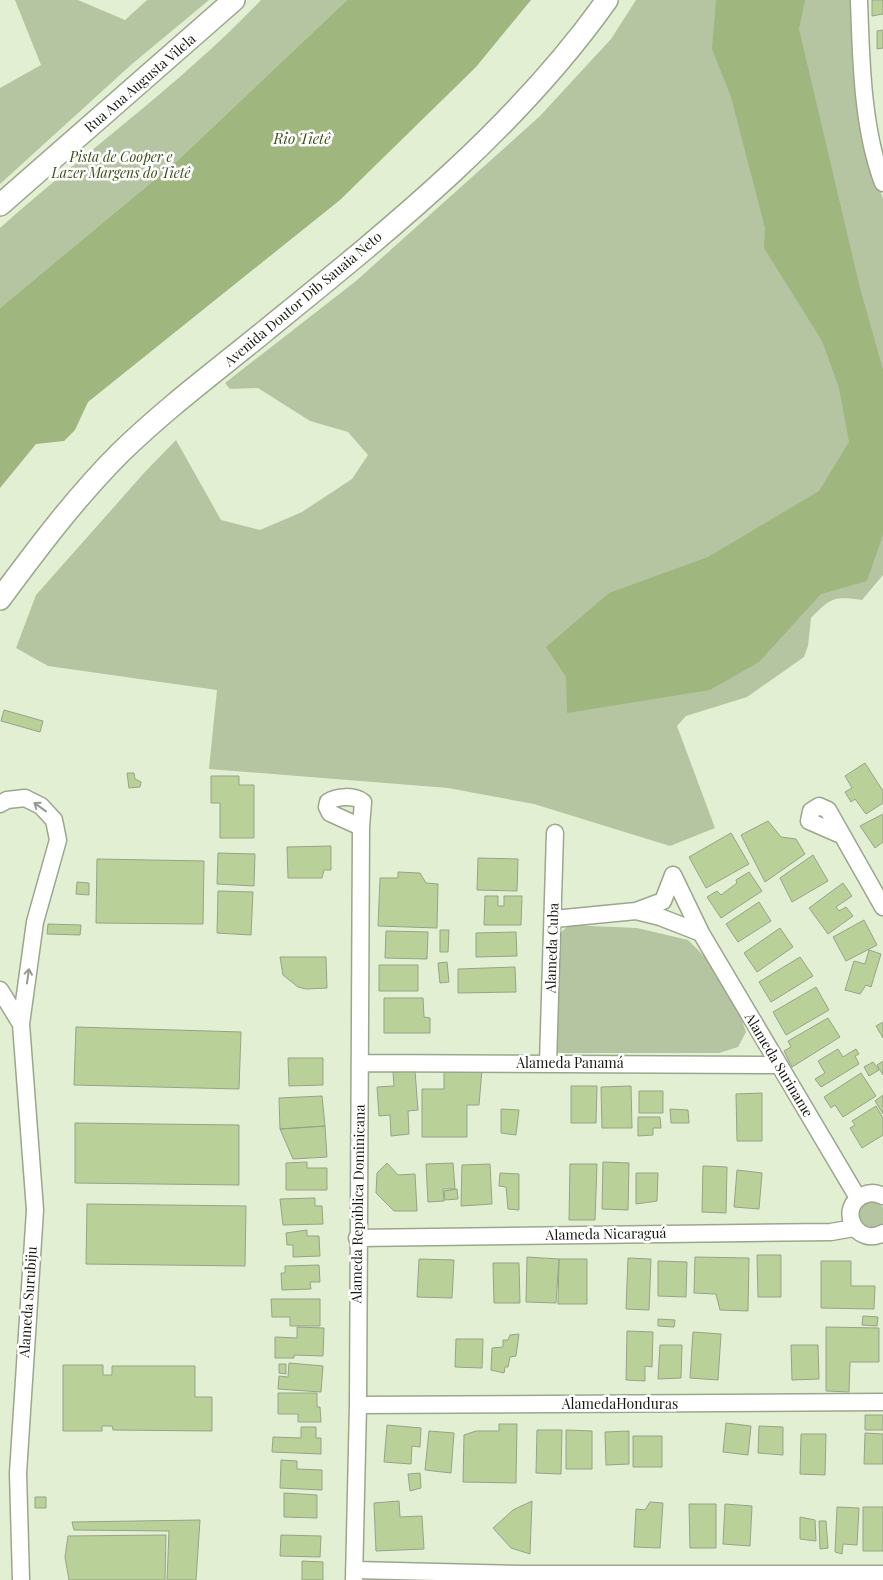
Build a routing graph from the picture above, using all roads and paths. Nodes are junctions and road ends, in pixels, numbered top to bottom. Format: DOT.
graph roads {
  1 [pos="234,0"];
  2 [pos="607,0"];
  3 [pos="859,0"];
  4 [pos="883,183"];
  5 [pos="0,205"];
  6 [pos="0,599"];
  7 [pos="0,804"];
  8 [pos="362,827"];
  9 [pos="555,833"];
  10 [pos="841,835"];
  11 [pos="883,907"];
  12 [pos="636,911"];
  13 [pos="554,919"];
  14 [pos="701,933"];
  15 [pos="0,990"];
  16 [pos="21,1024"];
  17 [pos="360,1062"];
  18 [pos="548,1063"];
  19 [pos="780,1065"];
  20 [pos="883,1196"];
  21 [pos="858,1198"];
  22 [pos="854,1228"];
  23 [pos="882,1236"];
  24 [pos="357,1238"];
  25 [pos="883,1402"];
  26 [pos="358,1405"];
  27 [pos="883,1574"];
  28 [pos="354,1575"];
  29 [pos="521,1577"];
  30 [pos="691,1577"];
  31 [pos="862,1577"];
  32 [pos="21,1580"];
  1 -- 5 [label="main road, Rua Ana Augusta Vilela"];
  2 -- 6 [label="main road, Avenida Doutor Dib Sauaia Neto"];
  3 -- 4 [label="street"];
  16 -- 7 [label="street, Alameda Surubiju, one-way"];
  8 -- 17 [label="street, Alameda República Dominicana"];
  9 -- 13 [label="street, Alameda Cuba"];
  10 -- 11 [label="street"];
  12 -- 13 [label="street"];
  12 -- 14 [label="street"];
  12 -- 14 [label="street, Alameda Suriname"];
  13 -- 18 [label="street, Alameda Cuba"];
  14 -- 19 [label="street, Alameda Suriname"];
  15 -- 16 [label="street, Alameda Surubiju"];
  16 -- 32 [label="street, Alameda Surubiju"];
  17 -- 18 [label="street, Alameda Panamá"];
  17 -- 24 [label="street, Alameda República Dominicana"];
  18 -- 19 [label="street, Alameda Panamá"];
  19 -- 21 [label="street, Alameda Suriname"];
  20 -- 21 [label="street"];
  21 -- 22 [label="street"];
  22 -- 23 [label="street"];
  22 -- 24 [label="street, Alameda Nicaraguá"];
  24 -- 26 [label="street, Alameda República Dominicana"];
  25 -- 26 [label="street, AlamedaHonduras"];
  26 -- 28 [label="street, Alameda República Dominicana"];
  27 -- 31 [label="street"];
  28 -- 29 [label="street"];
  29 -- 30 [label="street"];
  30 -- 31 [label="street"];
}
